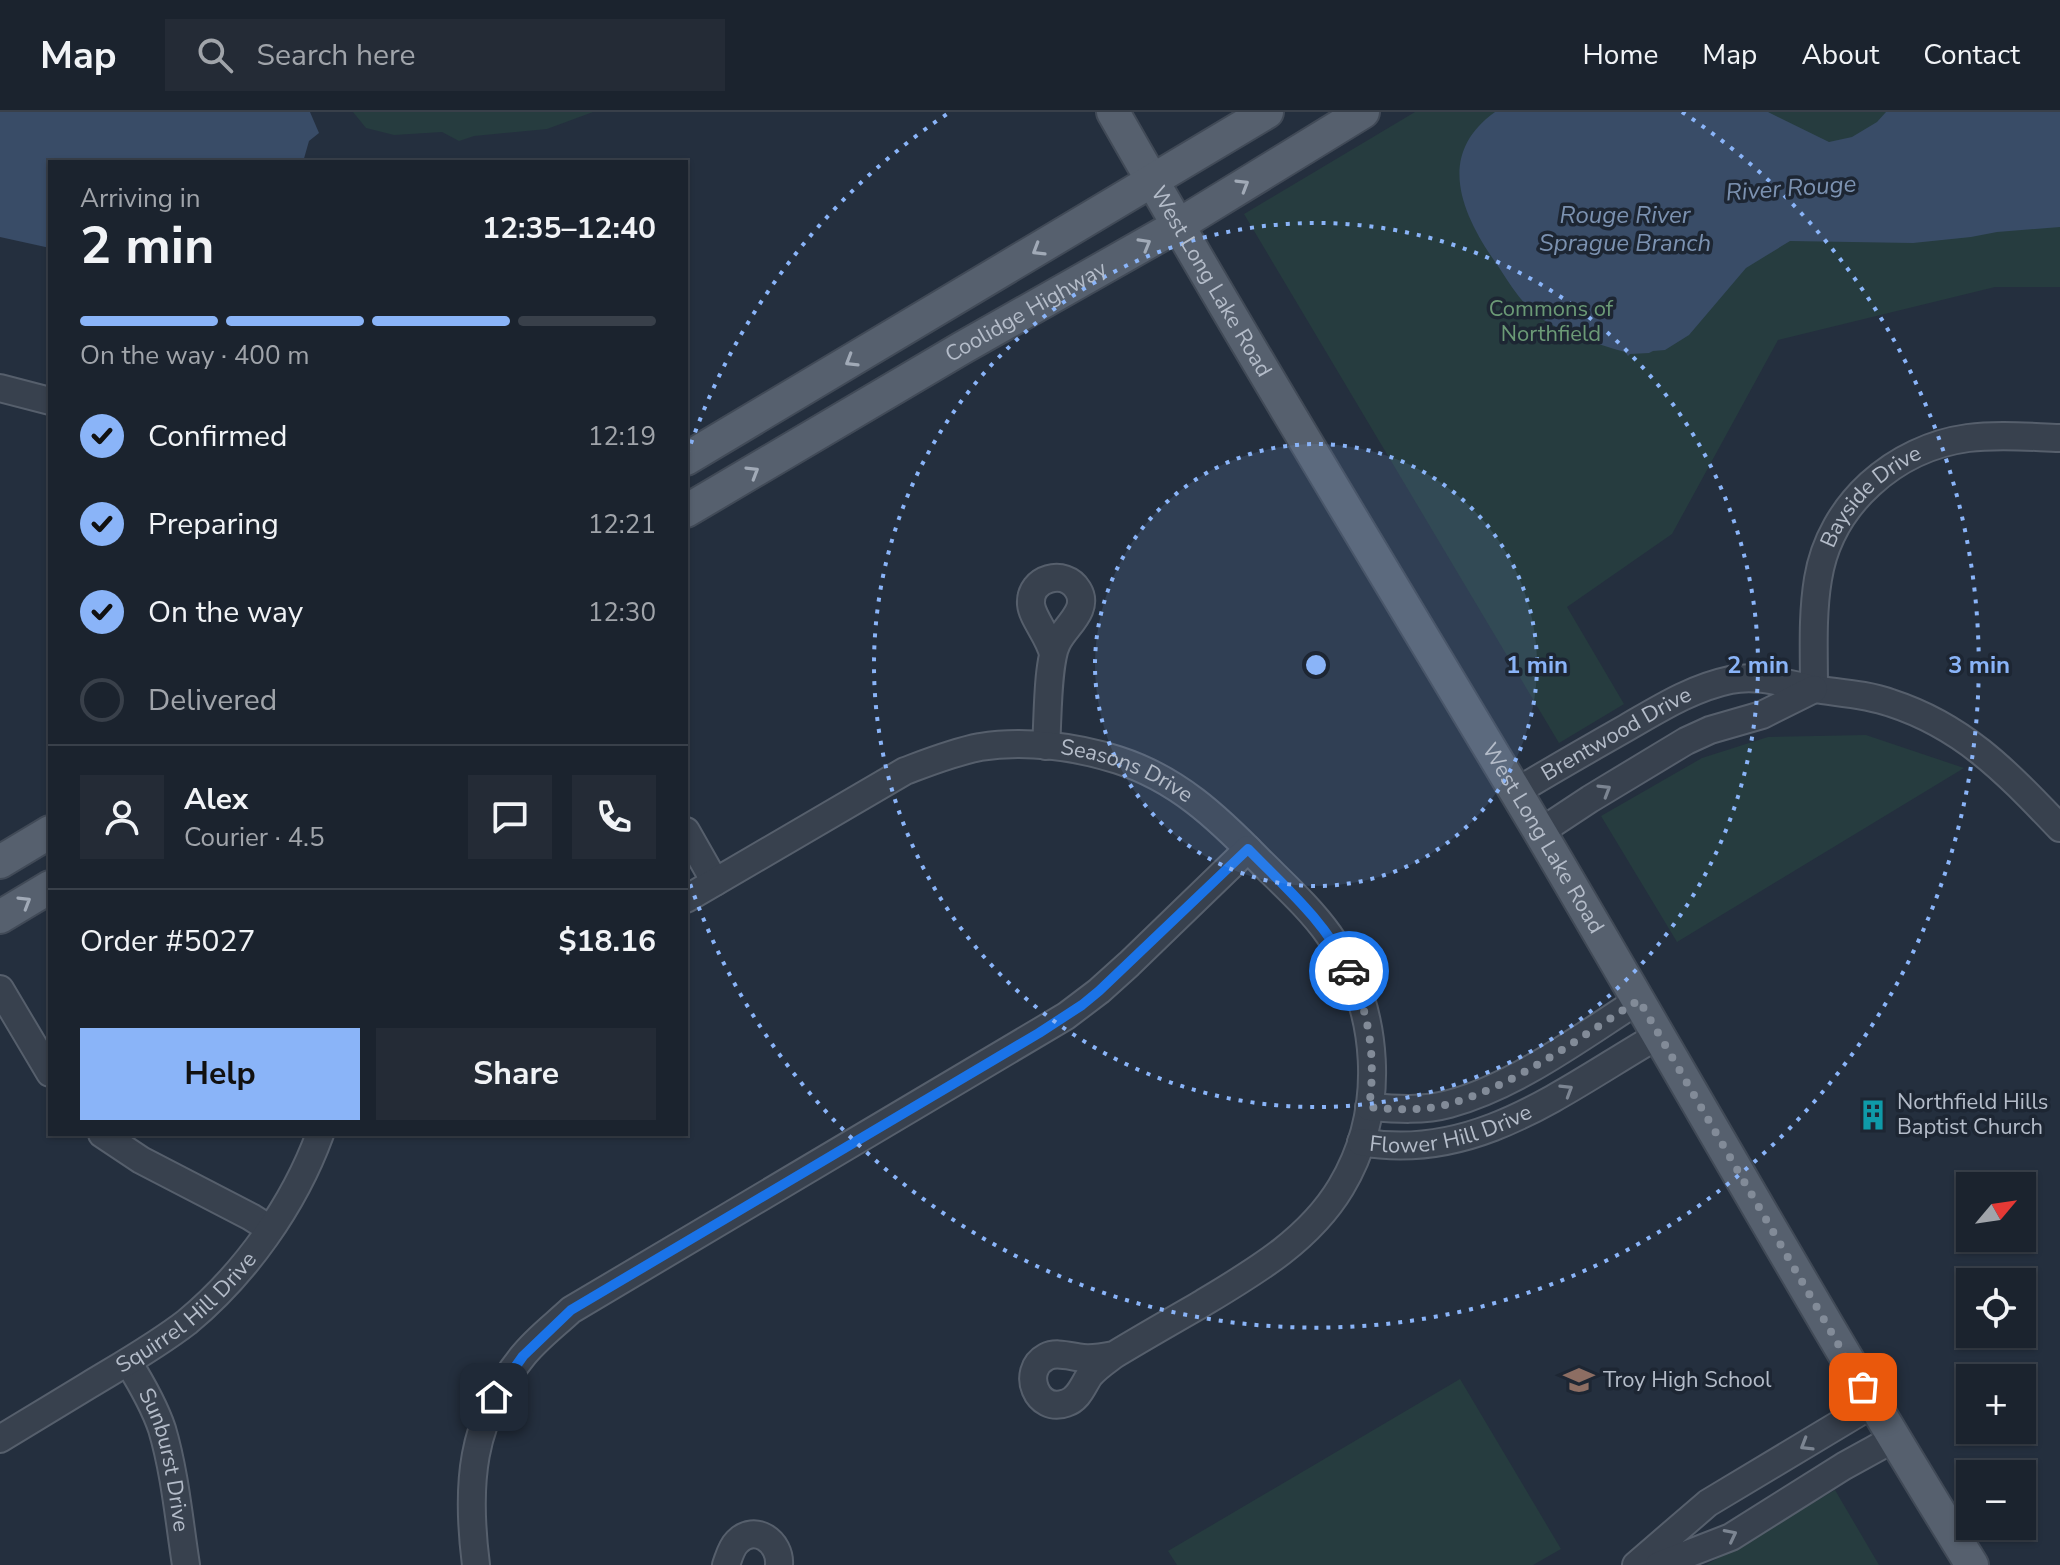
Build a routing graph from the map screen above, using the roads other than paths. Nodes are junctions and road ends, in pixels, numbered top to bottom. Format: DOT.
graph roads {
  1 [pos="1113,112"];
  2 [pos="1267,112"];
  3 [pos="1363,112"];
  4 [pos="1153,181"];
  5 [pos="1177,226"];
  6 [pos="966,293"];
  7 [pos="904,330"];
  8 [pos="962,348"];
  9 [pos="907,381"];
  10 [pos="0,388"];
  11 [pos="48,400"];
  12 [pos="2060,438"];
  13 [pos="688,458"];
  14 [pos="688,510"];
  15 [pos="1053,654"];
  16 [pos="1814,689"];
  17 [pos="1046,746"];
  18 [pos="1516,792"];
  19 [pos="2060,828"];
  20 [pos="1540,832"];
  21 [pos="48,833"];
  22 [pos="688,835"];
  23 [pos="1248,849"];
  24 [pos="0,862"];
  25 [pos="715,882"];
  26 [pos="48,888"];
  27 [pos="688,898"];
  28 [pos="0,917"];
  29 [pos="0,989"];
  30 [pos="1639,1000"];
  31 [pos="1659,1035"];
  32 [pos="48,1070"];
  33 [pos="1369,1107"];
  34 [pos="105,1136"];
  35 [pos="319,1136"];
  36 [pos="1361,1142"];
  37 [pos="270,1229"];
  38 [pos="1114,1355"];
  39 [pos="128,1362"];
  40 [pos="1873,1404"];
  41 [pos="0,1439"];
  42 [pos="1893,1439"];
  43 [pos="186,1565"];
  44 [pos="476,1565"];
  45 [pos="726,1565"];
  46 [pos="779,1565"];
  47 [pos="1636,1565"];
  48 [pos="1659,1565"];
  49 [pos="1972,1565"];
  1 -- 4 [label="main road, West Long Lake Road"];
  2 -- 4 [label="main road"];
  5 -- 3 [label="main road, Coolidge Highway, one-way"];
  4 -- 5 [label="main road, West Long Lake Road"];
  4 -- 6 [label="main road, one-way"];
  8 -- 5 [label="main road, Coolidge Highway, one-way"];
  5 -- 18 [label="main road, West Long Lake Road"];
  6 -- 7 [label="main road"];
  6 -- 8 [label="main road"];
  7 -- 9 [label="main road"];
  7 -- 13 [label="main road, one-way"];
  8 -- 9 [label="main road, Coolidge Highway"];
  14 -- 9 [label="main road, Coolidge Highway, one-way"];
  10 -- 11 [label="street"];
  12 -- 16 [label="street, Bayside Drive"];
  15 -- 17 [label="street"];
  16 -- 18 [label="street, Brentwood Drive"];
  16 -- 19 [label="street, Brentwood Drive"];
  20 -- 16 [label="street, Brentwood Drive, one-way"];
  17 -- 23 [label="street, Seasons Drive"];
  17 -- 25 [label="street, Seasons Drive"];
  18 -- 20 [label="main road, West Long Lake Road"];
  20 -- 30 [label="main road, West Long Lake Road"];
  21 -- 24 [label="main road"];
  22 -- 25 [label="street"];
  23 -- 33 [label="street, Seasons Drive"];
  23 -- 44 [label="street"];
  25 -- 27 [label="street, Seasons Drive"];
  28 -- 26 [label="main road, one-way"];
  29 -- 32 [label="street"];
  30 -- 31 [label="main road, West Long Lake Road"];
  30 -- 33 [label="street, Flower Hill Drive"];
  36 -- 31 [label="street, Flower Hill Drive, one-way"];
  31 -- 40 [label="main road, West Long Lake Road"];
  33 -- 36 [label="street, Seasons Drive"];
  34 -- 37 [label="street"];
  35 -- 37 [label="street, Squirrel Hill Drive"];
  36 -- 38 [label="street, Flower Hill Drive"];
  37 -- 39 [label="street, Squirrel Hill Drive"];
  39 -- 41 [label="street, Squirrel Hill Drive"];
  39 -- 43 [label="street, Sunburst Drive"];
  40 -- 42 [label="main road, West Long Lake Road"];
  40 -- 47 [label="street, one-way"];
  48 -- 42 [label="street, one-way"];
  42 -- 49 [label="main road, West Long Lake Road"];
  45 -- 46 [label="street"];
}
